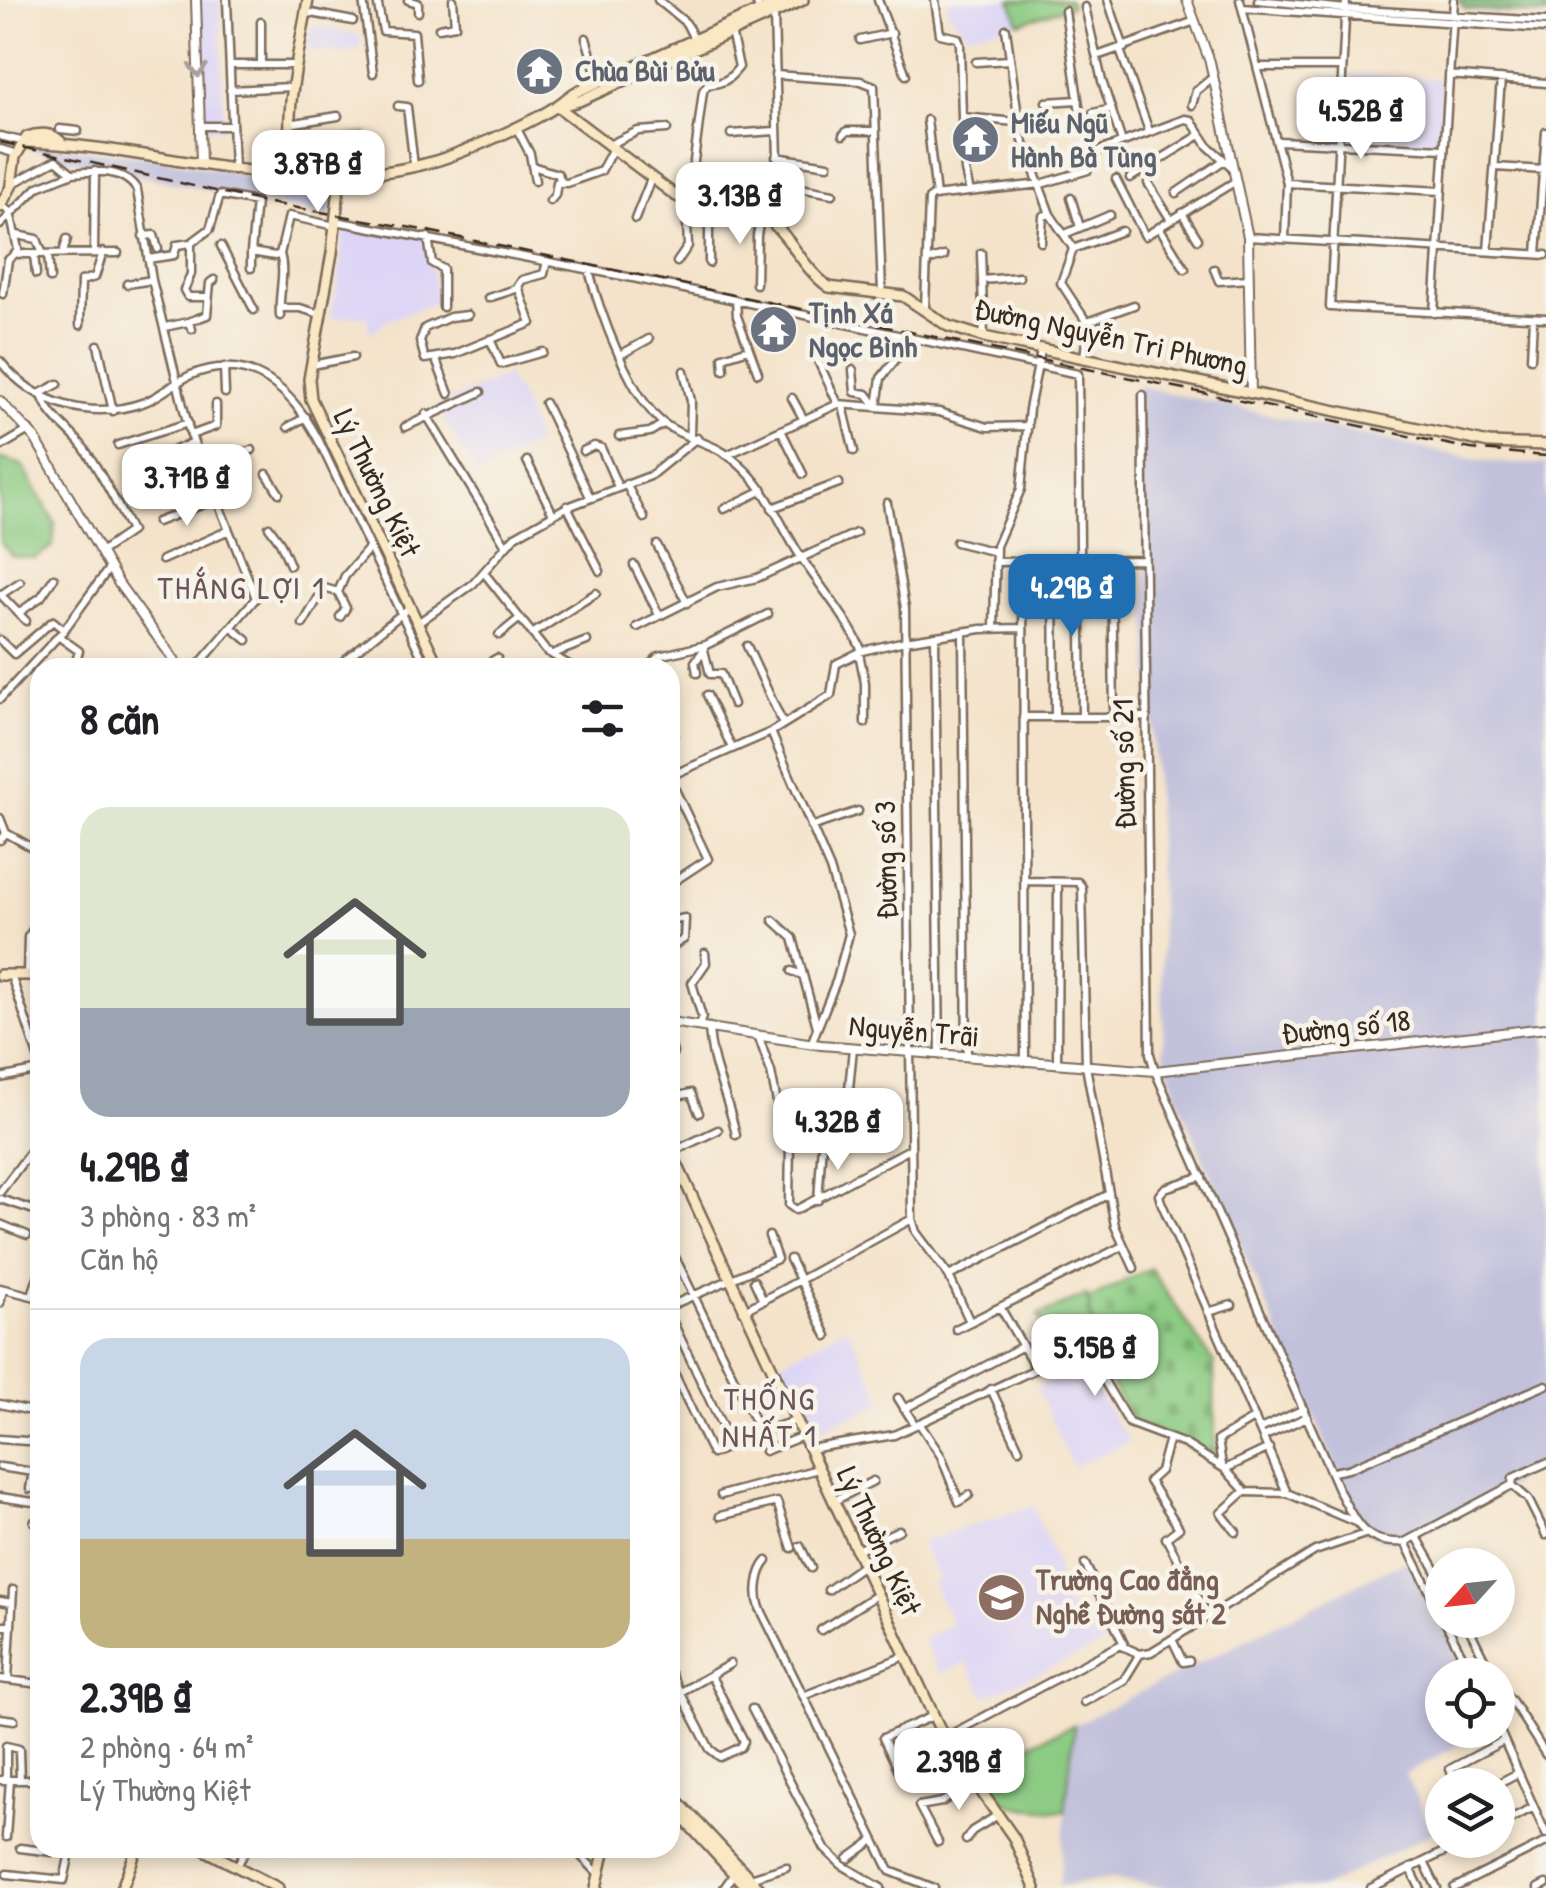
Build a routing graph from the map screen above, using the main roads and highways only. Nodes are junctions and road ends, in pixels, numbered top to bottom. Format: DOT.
graph roads {
  1 [pos="308,0"];
  2 [pos="784,0"];
  3 [pos="803,0"];
  4 [pos="696,44"];
  5 [pos="557,106"];
  6 [pos="293,176"];
  7 [pos="342,176"];
  8 [pos="0,206"];
  9 [pos="1546,445"];
  10 [pos="434,658"];
  11 [pos="680,1174"];
  12 [pos="680,1805"];
  13 [pos="680,1815"];
  14 [pos="133,1858"];
  15 [pos="220,1858"];
  16 [pos="603,1858"];
  17 [pos="748,1883"];
  18 [pos="122,1888"];
  19 [pos="278,1888"];
  20 [pos="596,1888"];
  21 [pos="759,1888"];
  22 [pos="1035,1888"];
  1 -- 6 [label="main road"];
  2 -- 4 [label="main road"];
  3 -- 4 [label="main road"];
  4 -- 5 [label="main road"];
  4 -- 5 [label="main road"];
  5 -- 7 [label="main road"];
  5 -- 9 [label="main road, Đường Nguyễn Tri Phương"];
  6 -- 7 [label="main road"];
  6 -- 8 [label="main road"];
  7 -- 10 [label="main road, Lý Thường Kiệt"];
  11 -- 22 [label="main road, Lý Thường Kiệt"];
  12 -- 17 [label="main road"];
  13 -- 17 [label="main road"];
  14 -- 18 [label="main road"];
  15 -- 19 [label="main road"];
  16 -- 20 [label="main road"];
  17 -- 21 [label="main road"];
}
